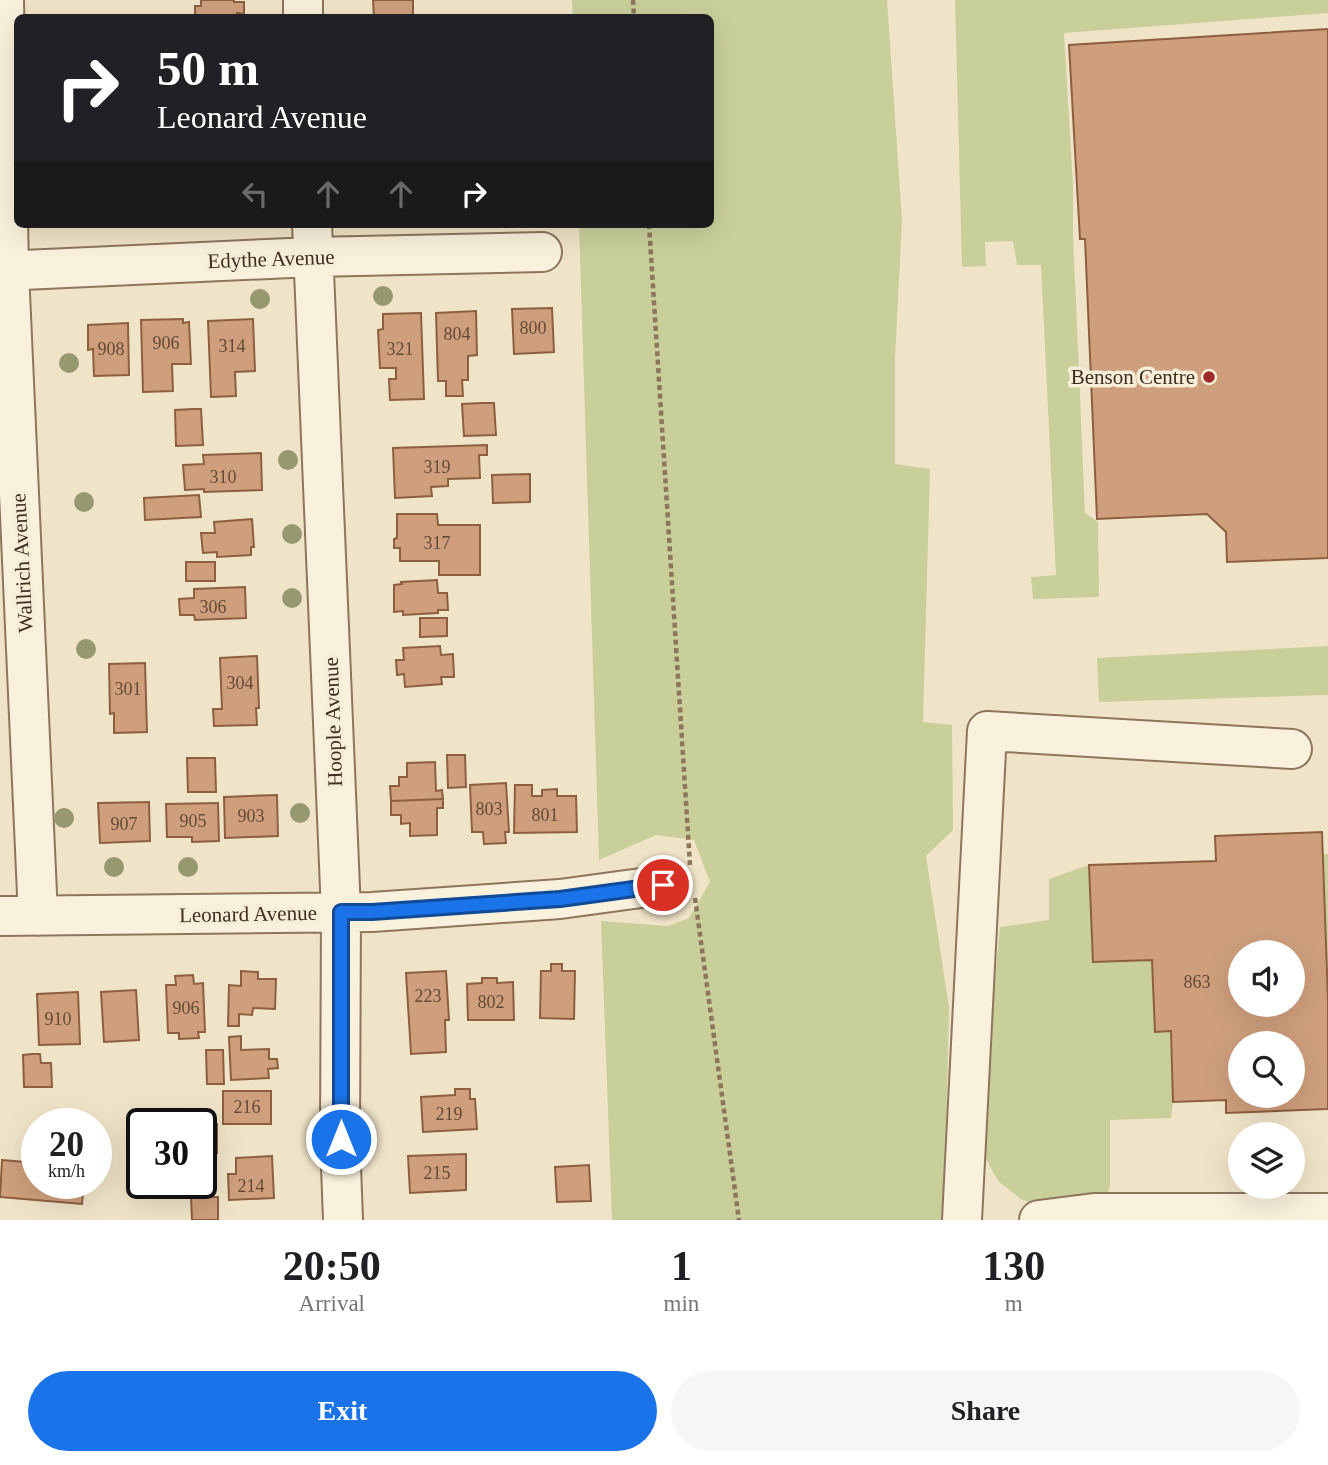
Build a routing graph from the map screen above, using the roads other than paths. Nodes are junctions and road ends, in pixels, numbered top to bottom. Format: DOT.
graph roads {
  1 [pos="4,0"];
  2 [pos="312,240"];
  3 [pos="542,252"];
  4 [pos="4,271"];
  5 [pos="1292,749"];
  6 [pos="682,883"];
  7 [pos="341,912"];
  8 [pos="0,916"];
  9 [pos="38,916"];
  10 [pos="1328,1213"];
  11 [pos="343,1220"];
  12 [pos="962,1220"];
  13 [pos="1039,1220"];
  1 -- 4 [label="street, Wallrich Avenue"];
  2 -- 3 [label="street, Edythe Avenue"];
  2 -- 4 [label="street, Edythe Avenue"];
  2 -- 7 [label="street, Hoople Avenue"];
  4 -- 9 [label="street, Wallrich Avenue"];
  5 -- 12 [label="street"];
  6 -- 7 [label="street, Leonard Avenue"];
  7 -- 9 [label="street, Leonard Avenue"];
  7 -- 11 [label="street, Hoople Avenue"];
  8 -- 9 [label="street, Leonard Avenue"];
  10 -- 13 [label="street"];
}
